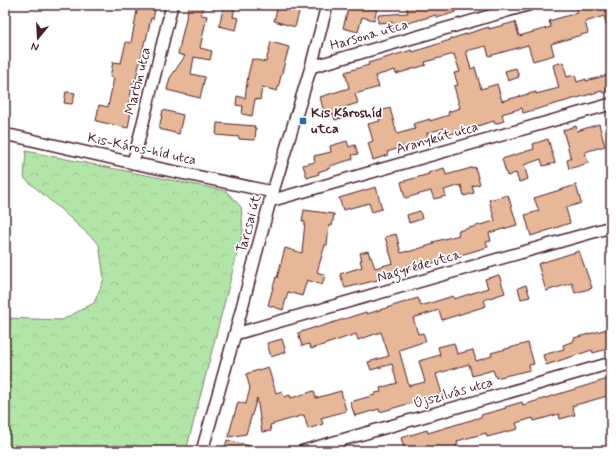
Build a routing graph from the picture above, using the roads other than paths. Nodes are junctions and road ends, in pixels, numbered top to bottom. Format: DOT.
graph roads {
  1 [pos="172,5"];
  2 [pos="327,5"];
  3 [pos="528,5"];
  4 [pos="311,67"];
  5 [pos="611,104"];
  6 [pos="5,135"];
  7 [pos="134,163"];
  8 [pos="271,196"];
  9 [pos="611,226"];
  10 [pos="235,334"];
  11 [pos="611,363"];
  12 [pos="202,451"];
  13 [pos="303,451"];
  1 -- 7 [label="street, Martin utca"];
  2 -- 4 [label="street, Tarcsai út"];
  3 -- 4 [label="street, Harsona utca"];
  4 -- 8 [label="street, Tarcsai út"];
  5 -- 8 [label="street, Aranykút utca"];
  6 -- 7 [label="street, Kis-Káros-híd utca"];
  7 -- 8 [label="street, Kis-Káros-híd utca"];
  8 -- 10 [label="street, Tarcsai út"];
  9 -- 10 [label="street, Nagyréde utca"];
  10 -- 12 [label="street, Tarcsai út"];
  11 -- 13 [label="street, Újszilvás utca"];
}
